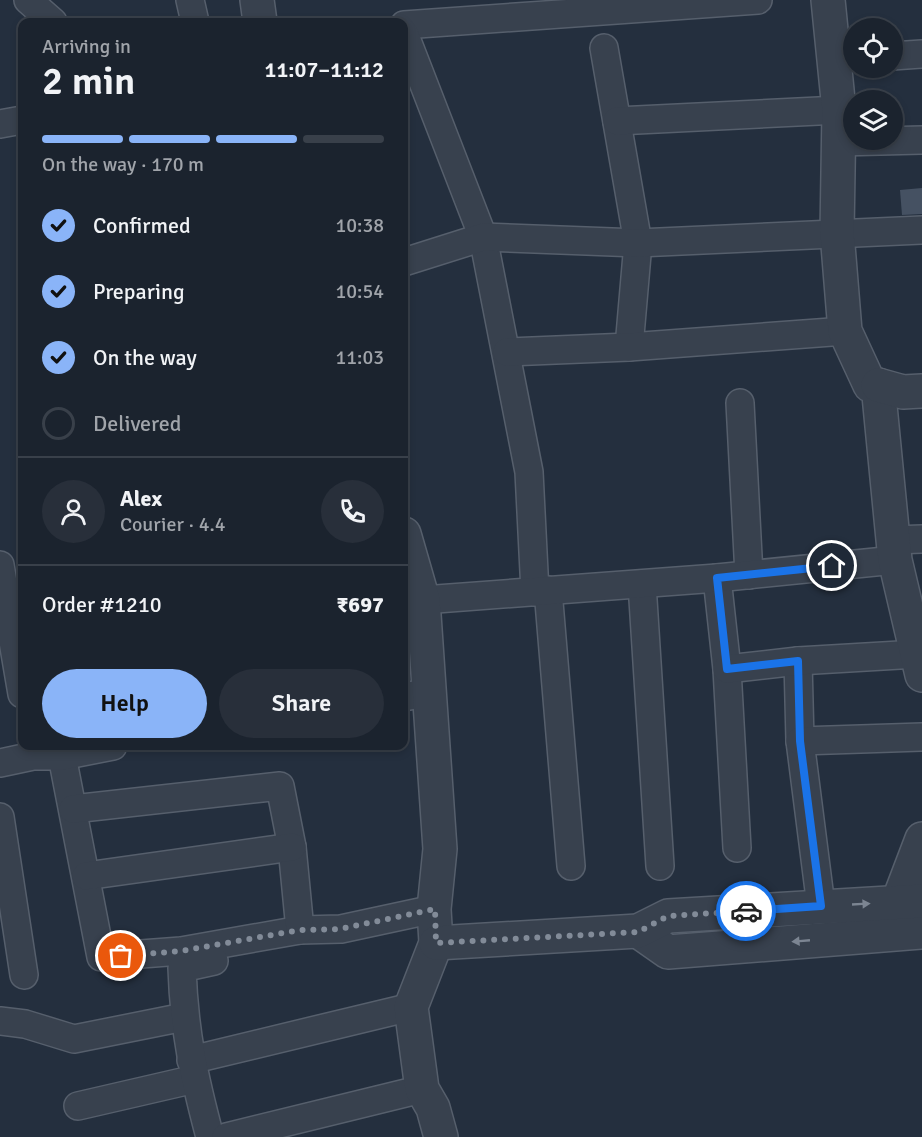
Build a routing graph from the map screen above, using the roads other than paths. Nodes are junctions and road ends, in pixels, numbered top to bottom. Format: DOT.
graph roads {
  1 [pos="28,0"];
  2 [pos="190,0"];
  3 [pos="256,0"];
  4 [pos="758,0"];
  5 [pos="828,0"];
  6 [pos="526,9"];
  7 [pos="48,18"];
  8 [pos="194,18"];
  9 [pos="259,18"];
  10 [pos="408,24"];
  11 [pos="408,43"];
  12 [pos="604,48"];
  13 [pos="843,54"];
  14 [pos="922,54"];
  15 [pos="903,55"];
  16 [pos="843,68"];
  17 [pos="839,110"];
  18 [pos="18,121"];
  19 [pos="617,121"];
  20 [pos="0,124"];
  21 [pos="922,140"];
  22 [pos="839,142"];
  23 [pos="922,230"];
  24 [pos="837,233"];
  25 [pos="483,237"];
  26 [pos="638,243"];
  27 [pos="408,261"];
  28 [pos="845,331"];
  29 [pos="629,347"];
  30 [pos="507,352"];
  31 [pos="878,385"];
  32 [pos="922,391"];
  33 [pos="740,403"];
  34 [pos="903,546"];
  35 [pos="408,564"];
  36 [pos="0,565"];
  37 [pos="749,575"];
  38 [pos="717,578"];
  39 [pos="642,584"];
  40 [pos="541,591"];
  41 [pos="413,602"];
  42 [pos="915,619"];
  43 [pos="798,661"];
  44 [pos="920,664"];
  45 [pos="727,669"];
  46 [pos="18,671"];
  47 [pos="417,695"];
  48 [pos="922,737"];
  49 [pos="800,741"];
  50 [pos="93,750"];
  51 [pos="32,751"];
  52 [pos="62,756"];
  53 [pos="0,763"];
  54 [pos="73,809"];
  55 [pos="0,817"];
  56 [pos="922,838"];
  57 [pos="292,847"];
  58 [pos="737,848"];
  59 [pos="571,866"];
  60 [pos="660,866"];
  61 [pos="86,876"];
  62 [pos="910,901"];
  63 [pos="821,906"];
  64 [pos="435,909"];
  65 [pos="340,929"];
  66 [pos="300,930"];
  67 [pos="638,932"];
  68 [pos="922,932"];
  69 [pos="436,943"];
  70 [pos="182,960"];
  71 [pos="24,975"];
  72 [pos="411,1007"];
  73 [pos="184,1017"];
  74 [pos="0,1021"];
  75 [pos="193,1070"];
  76 [pos="422,1089"];
  77 [pos="78,1106"];
  78 [pos="210,1137"];
  79 [pos="226,1137"];
  80 [pos="441,1137"];
  1 -- 7 [label="street"];
  2 -- 8 [label="street"];
  3 -- 9 [label="street"];
  4 -- 6 [label="street"];
  5 -- 13 [label="street"];
  6 -- 10 [label="street"];
  11 -- 25 [label="street"];
  12 -- 19 [label="street"];
  14 -- 15 [label="street"];
  16 -- 17 [label="street"];
  17 -- 19 [label="street"];
  17 -- 22 [label="street"];
  18 -- 20 [label="street"];
  19 -- 26 [label="street"];
  21 -- 22 [label="street"];
  22 -- 24 [label="street"];
  23 -- 24 [label="street"];
  24 -- 26 [label="street"];
  24 -- 28 [label="street"];
  25 -- 26 [label="street"];
  25 -- 27 [label="street"];
  25 -- 30 [label="street"];
  26 -- 29 [label="street"];
  28 -- 29 [label="street"];
  28 -- 31 [label="street"];
  29 -- 30 [label="street"];
  30 -- 40 [label="street"];
  31 -- 32 [label="street"];
  31 -- 34 [label="street"];
  33 -- 37 [label="street"];
  34 -- 37 [label="street"];
  34 -- 42 [label="street"];
  35 -- 41 [label="street"];
  36 -- 46 [label="street"];
  37 -- 38 [label="street"];
  38 -- 39 [label="street"];
  38 -- 45 [label="street"];
  39 -- 40 [label="street"];
  39 -- 60 [label="street"];
  40 -- 41 [label="street"];
  40 -- 59 [label="street"];
  41 -- 47 [label="street"];
  42 -- 44 [label="street"];
  43 -- 44 [label="street"];
  43 -- 45 [label="street"];
  43 -- 49 [label="street"];
  45 -- 58 [label="street"];
  47 -- 64 [label="street"];
  48 -- 49 [label="street"];
  49 -- 63 [label="street"];
  50 -- 52 [label="street"];
  51 -- 52 [label="street"];
  51 -- 53 [label="street"];
  52 -- 54 [label="street"];
  54 -- 57 [label="street"];
  54 -- 61 [label="street"];
  55 -- 71 [label="street"];
  56 -- 62 [label="street"];
  57 -- 61 [label="street"];
  57 -- 66 [label="street"];
  61 -- 70 [label="street"];
  63 -- 62 [label="street, one-way"];
  63 -- 67 [label="street"];
  64 -- 65 [label="street"];
  64 -- 69 [label="street"];
  65 -- 66 [label="street"];
  65 -- 70 [label="street"];
  66 -- 70 [label="street"];
  68 -- 67 [label="street, one-way"];
  67 -- 69 [label="street"];
  69 -- 72 [label="street"];
  70 -- 73 [label="street"];
  72 -- 75 [label="street"];
  72 -- 76 [label="street"];
  73 -- 74 [label="street"];
  73 -- 75 [label="street"];
  75 -- 77 [label="street"];
  75 -- 78 [label="street"];
  76 -- 79 [label="street"];
  76 -- 80 [label="street"];
}
